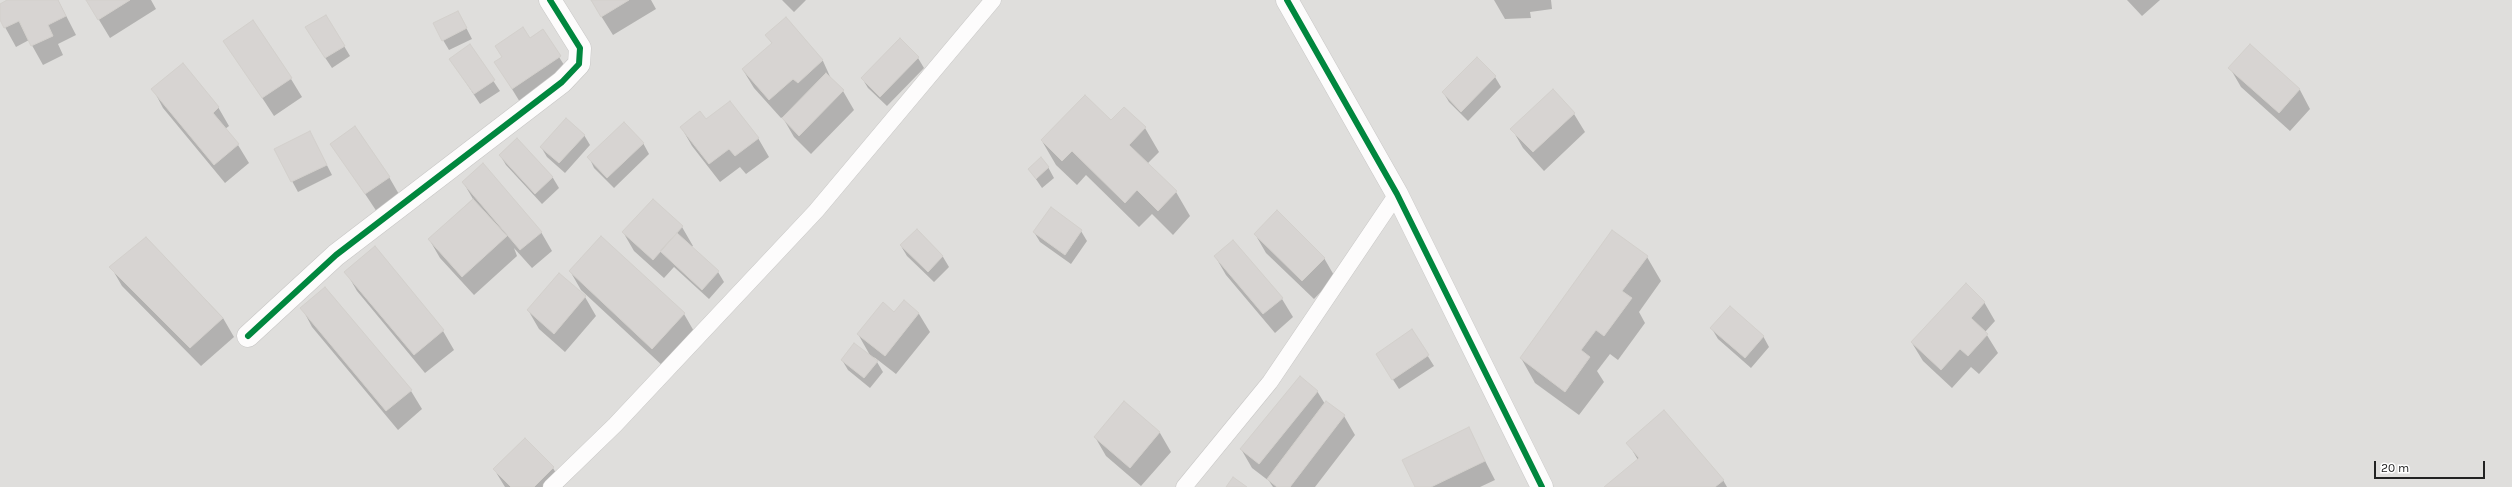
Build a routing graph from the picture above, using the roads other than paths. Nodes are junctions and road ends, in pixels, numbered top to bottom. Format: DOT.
graph roads {
  1 [pos="550,0"];
  2 [pos="993,0"];
  3 [pos="1287,0"];
  4 [pos="1397,194"];
  5 [pos="248,336"];
  6 [pos="550,487"];
  7 [pos="1184,487"];
  8 [pos="1542,487"];
  1 -- 5 [label="street"];
  2 -- 6 [label="lane"];
  3 -- 4 [label="street"];
  4 -- 7 [label="lane"];
  4 -- 8 [label="street"];
}
